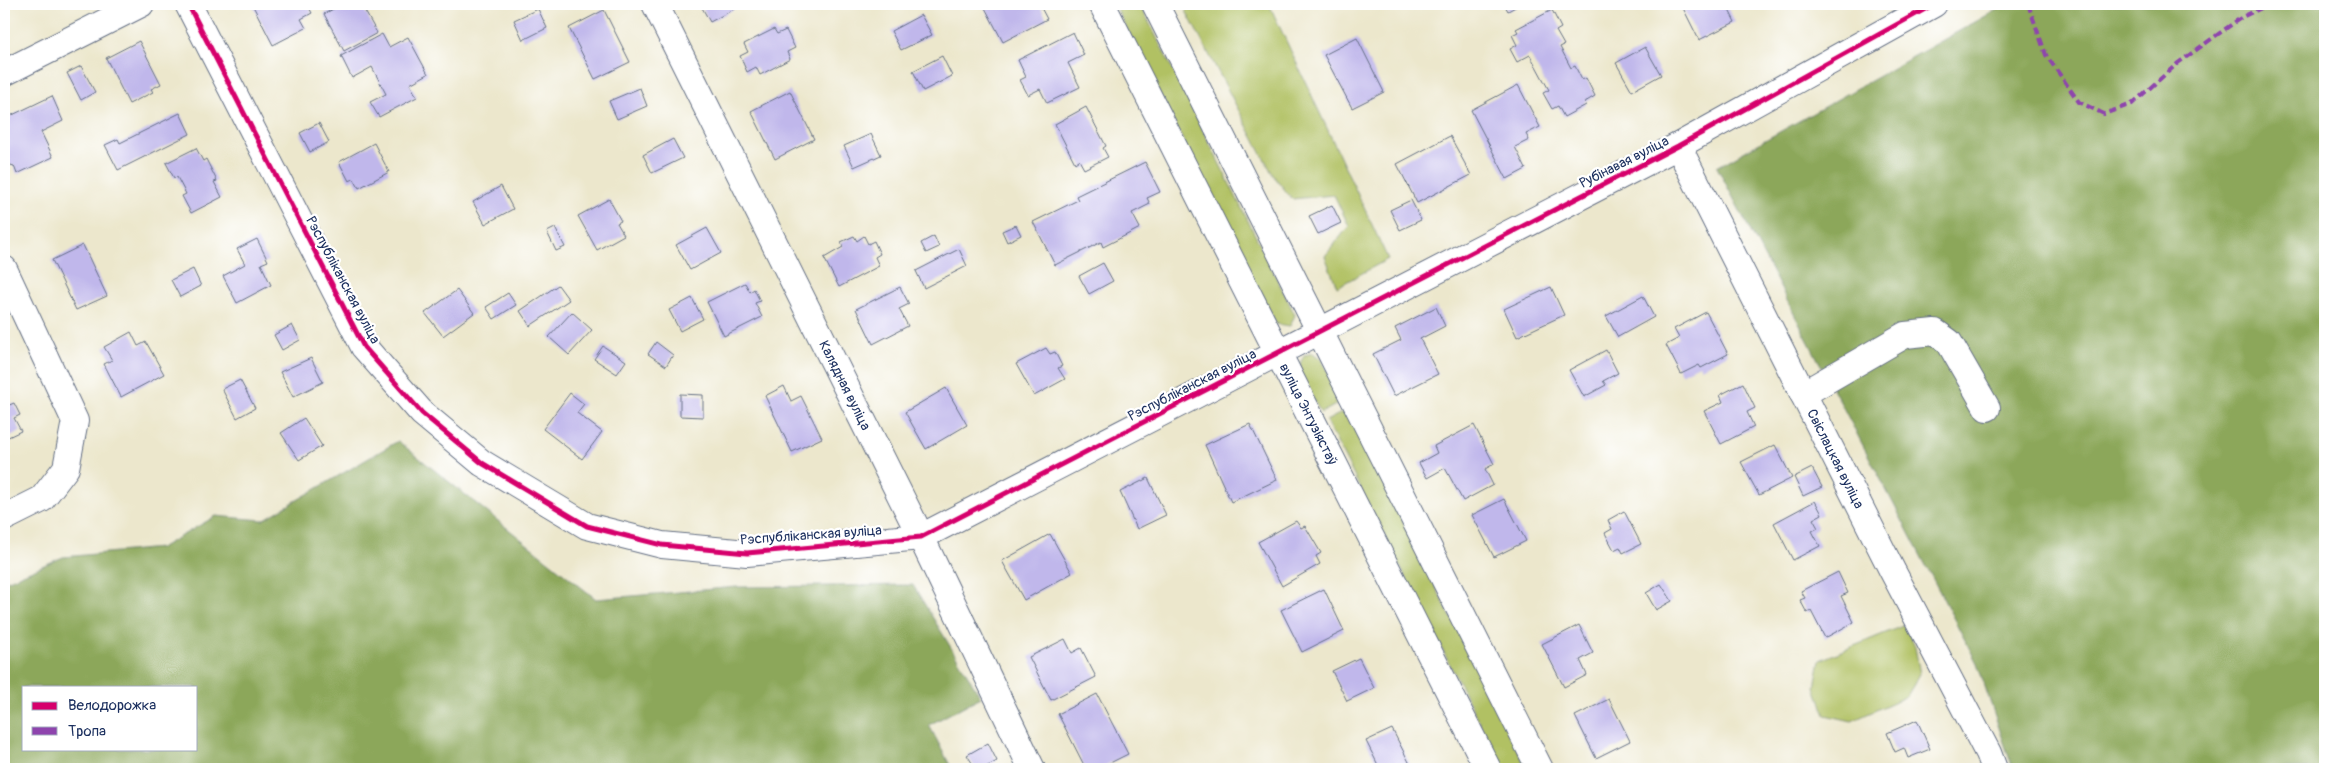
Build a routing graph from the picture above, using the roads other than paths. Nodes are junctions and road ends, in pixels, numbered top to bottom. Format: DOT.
graph roads {
  1 [pos="141,4"];
  2 [pos="188,4"];
  3 [pos="655,4"];
  4 [pos="1102,4"];
  5 [pos="1155,4"];
  6 [pos="1934,4"];
  7 [pos="4,74"];
  8 [pos="1678,146"];
  9 [pos="4,270"];
  10 [pos="1320,332"];
  11 [pos="1279,352"];
  12 [pos="1803,394"];
  13 [pos="1987,408"];
  14 [pos="4,518"];
  15 [pos="921,537"];
  16 [pos="1032,769"];
  17 [pos="1488,769"];
  18 [pos="1540,769"];
  19 [pos="1994,769"];
  1 -- 7 [label="street"];
  2 -- 15 [label="street, Рэспубліканская вуліца"];
  3 -- 15 [label="street, Калядная вуліца"];
  4 -- 11 [label="street, вуліца Энтузіястаў"];
  5 -- 10 [label="street"];
  6 -- 8 [label="street, Рубінавая вуліца"];
  8 -- 10 [label="street, Рубінавая вуліца"];
  8 -- 12 [label="street, Свіслацкая вуліца"];
  9 -- 14 [label="street"];
  10 -- 11 [label="street, Рубінавая вуліца"];
  10 -- 18 [label="street"];
  11 -- 15 [label="street, Рэспубліканская вуліца"];
  11 -- 17 [label="street, вуліца Энтузіястаў"];
  12 -- 13 [label="street"];
  12 -- 19 [label="street, Свіслацкая вуліца"];
  15 -- 16 [label="street, Калядная вуліца"];
}
